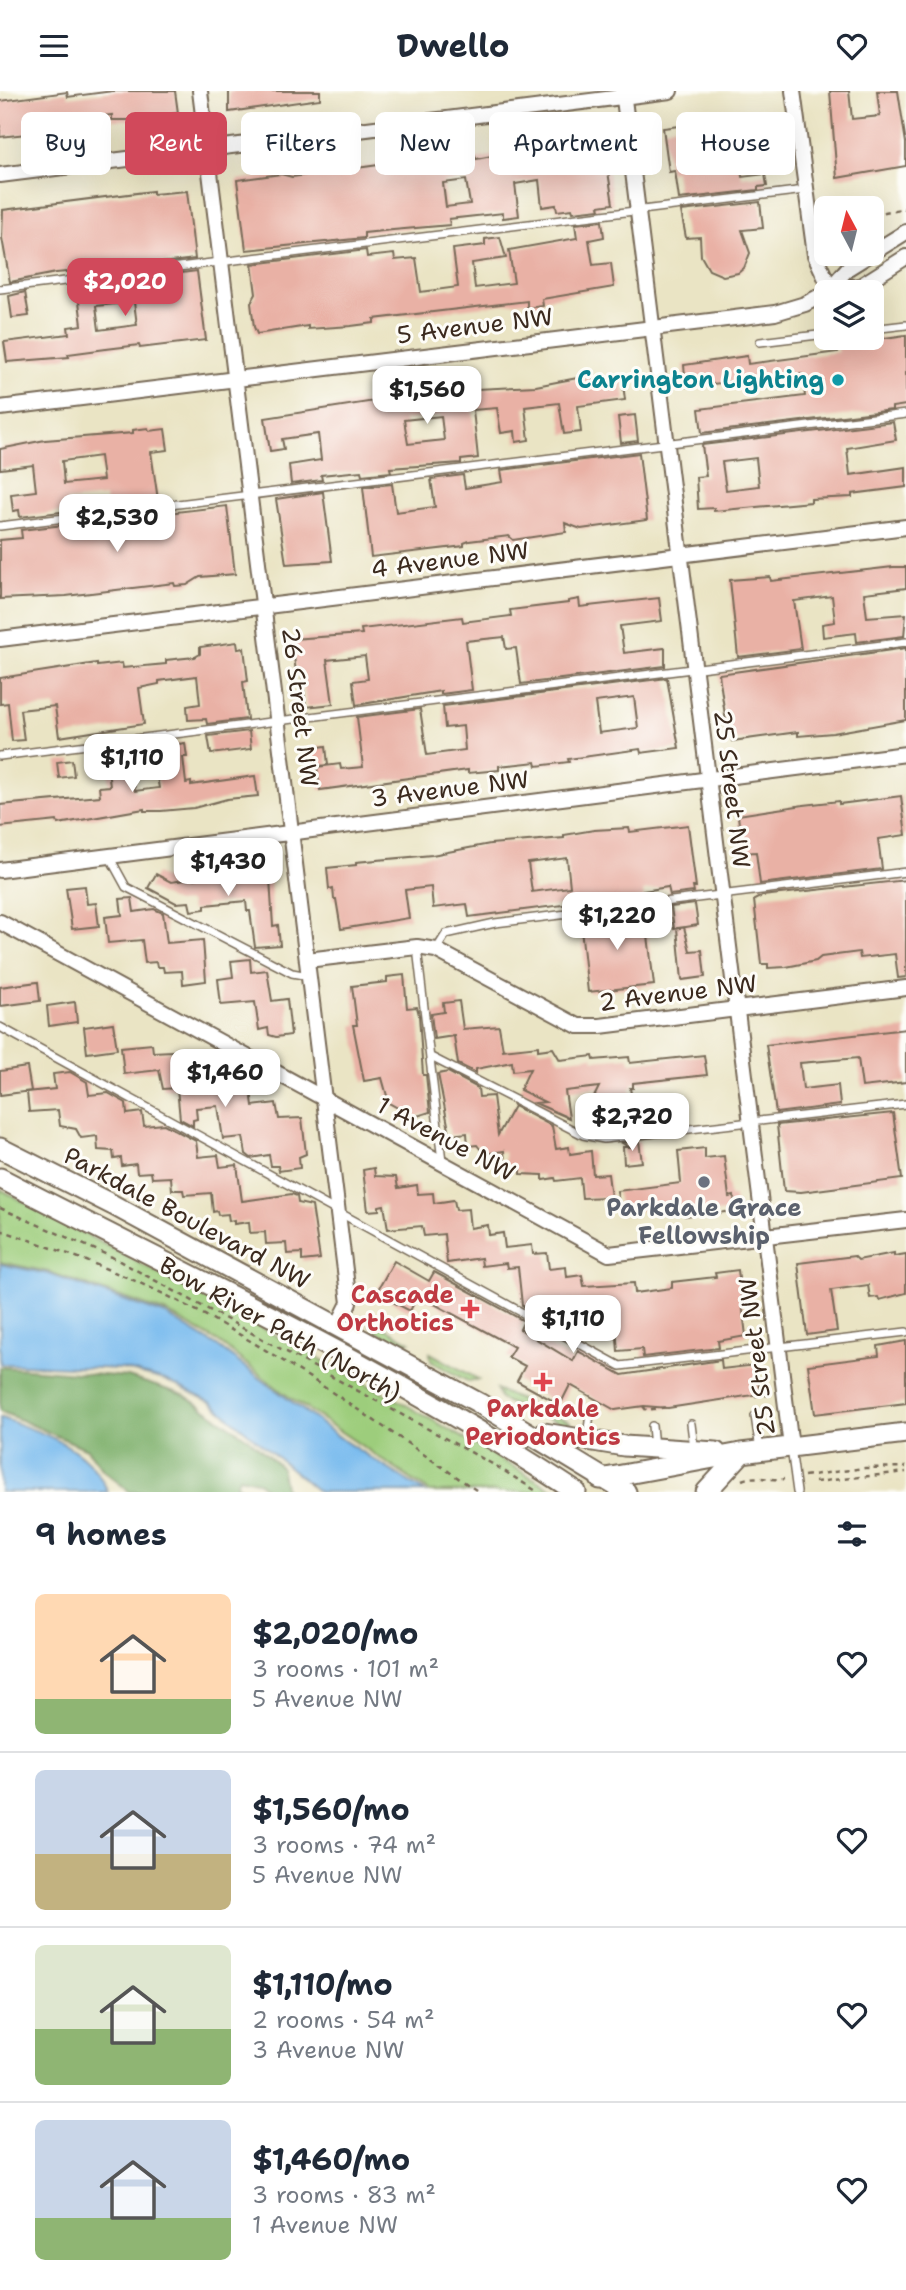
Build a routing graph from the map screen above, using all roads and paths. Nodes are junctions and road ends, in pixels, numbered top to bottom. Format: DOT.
graph roads {
  1 [pos="200,91"];
  2 [pos="670,91"];
  3 [pos="793,91"];
  4 [pos="624,94"];
  5 [pos="203,112"];
  6 [pos="227,146"];
  7 [pos="125,159"];
  8 [pos="0,175"];
  9 [pos="211,175"];
  10 [pos="805,190"];
  11 [pos="906,208"];
  12 [pos="637,211"];
  13 [pos="884,212"];
  14 [pos="906,232"];
  15 [pos="906,257"];
  16 [pos="222,262"];
  17 [pos="824,280"];
  18 [pos="838,280"];
  19 [pos="870,280"];
  20 [pos="0,289"];
  21 [pos="814,300"];
  22 [pos="906,325"];
  23 [pos="653,327"];
  24 [pos="884,328"];
  25 [pos="814,335"];
  26 [pos="760,342"];
  27 [pos="236,377"];
  28 [pos="0,408"];
  29 [pos="906,414"];
  30 [pos="666,442"];
  31 [pos="250,496"];
  32 [pos="0,526"];
  33 [pos="906,527"];
  34 [pos="680,555"];
  35 [pos="264,606"];
  36 [pos="0,639"];
  37 [pos="906,642"];
  38 [pos="694,669"];
  39 [pos="278,719"];
  40 [pos="906,754"];
  41 [pos="0,756"];
  42 [pos="708,779"];
  43 [pos="292,831"];
  44 [pos="108,855"];
  45 [pos="0,870"];
  46 [pos="906,872"];
  47 [pos="723,895"];
  48 [pos="0,922"];
  49 [pos="417,947"];
  50 [pos="436,950"];
  51 [pos="307,960"];
  52 [pos="309,976"];
  53 [pos="906,988"];
  54 [pos="738,1009"];
  55 [pos="0,1027"];
  56 [pos="431,1057"];
  57 [pos="324,1100"];
  58 [pos="906,1104"];
  59 [pos="751,1123"];
  60 [pos="0,1148"];
  61 [pos="442,1161"];
  62 [pos="0,1178"];
  63 [pos="0,1208"];
  64 [pos="339,1213"];
  65 [pos="906,1220"];
  66 [pos="0,1230"];
  67 [pos="765,1237"];
  68 [pos="337,1327"];
  69 [pos="906,1332"];
  70 [pos="778,1348"];
  71 [pos="768,1395"];
  72 [pos="755,1396"];
  73 [pos="643,1406"];
  74 [pos="668,1407"];
  75 [pos="590,1413"];
  76 [pos="755,1416"];
  77 [pos="691,1424"];
  78 [pos="652,1426"];
  79 [pos="524,1428"];
  80 [pos="906,1433"];
  81 [pos="586,1441"];
  82 [pos="791,1447"];
  83 [pos="654,1448"];
  84 [pos="694,1450"];
  85 [pos="750,1452"];
  86 [pos="906,1470"];
  87 [pos="808,1476"];
  88 [pos="605,1478"];
  89 [pos="781,1480"];
  90 [pos="740,1481"];
  91 [pos="815,1482"];
  92 [pos="570,1488"];
  93 [pos="479,1492"];
  94 [pos="538,1492"];
  95 [pos="626,1492"];
  96 [pos="706,1492"];
  97 [pos="797,1492"];
  1 -- 5 [label="street, 26 Street NW"];
  2 -- 4 [label="street"];
  3 -- 10 [label="street"];
  4 -- 6 [label="street"];
  4 -- 12 [label="street, 25 Street NW"];
  7 -- 8 [label="street"];
  9 -- 16 [label="street, 26 Street NW"];
  10 -- 12 [label="lane"];
  10 -- 17 [label="street"];
  11 -- 13 [label="path"];
  12 -- 16 [label="lane"];
  12 -- 23 [label="street, 25 Street NW"];
  14 -- 18 [label="street, 5 Avenue NW"];
  15 -- 19 [label="street, 5 Avenue NW"];
  16 -- 20 [label="lane"];
  16 -- 27 [label="street, 26 Street NW"];
  21 -- 23 [label="street, 5 Avenue NW"];
  22 -- 24 [label="lane"];
  23 -- 27 [label="street, 5 Avenue NW"];
  23 -- 30 [label="street, 25 Street NW"];
  25 -- 26 [label="lane"];
  27 -- 28 [label="street, 5 Avenue NW"];
  27 -- 31 [label="street, 26 Street NW"];
  29 -- 30 [label="lane"];
  30 -- 31 [label="lane"];
  30 -- 34 [label="street, 25 Street NW"];
  31 -- 32 [label="lane"];
  31 -- 35 [label="street, 26 Street NW"];
  33 -- 34 [label="street, 4 Avenue NW"];
  34 -- 35 [label="street, 4 Avenue NW"];
  34 -- 38 [label="street, 25 Street NW"];
  35 -- 36 [label="street, 4 Avenue NW"];
  35 -- 39 [label="street, 26 Street NW"];
  37 -- 38 [label="lane"];
  38 -- 39 [label="lane"];
  38 -- 42 [label="street, 25 Street NW"];
  39 -- 41 [label="lane"];
  39 -- 43 [label="street, 26 Street NW"];
  40 -- 42 [label="street, 3 Avenue NW"];
  42 -- 43 [label="street, 3 Avenue NW"];
  42 -- 47 [label="street, 25 Street NW"];
  43 -- 44 [label="street, 3 Avenue NW"];
  43 -- 51 [label="street, 26 Street NW"];
  44 -- 45 [label="street, 3 Avenue NW"];
  44 -- 52 [label="lane"];
  46 -- 47 [label="lane"];
  47 -- 50 [label="lane"];
  47 -- 54 [label="street, 25 Street NW"];
  48 -- 57 [label="street, 1 Avenue NW"];
  49 -- 50 [label="street, 2 Avenue NW"];
  49 -- 51 [label="street, 2 Avenue NW"];
  49 -- 56 [label="lane"];
  50 -- 54 [label="street, 2 Avenue NW"];
  51 -- 52 [label="street, 26 Street NW"];
  52 -- 57 [label="street, 26 Street NW"];
  53 -- 54 [label="street, 2 Avenue NW"];
  54 -- 59 [label="street, 25 Street NW"];
  55 -- 64 [label="lane"];
  56 -- 59 [label="lane"];
  56 -- 61 [label="lane"];
  57 -- 61 [label="street, 1 Avenue NW"];
  57 -- 64 [label="street, 26 Street NW"];
  58 -- 59 [label="lane"];
  59 -- 67 [label="street, 25 Street NW"];
  60 -- 68 [label="main road, Parkdale Boulevard NW"];
  61 -- 67 [label="street, 1 Avenue NW"];
  62 -- 92 [label="main road, Parkdale Boulevard NW"];
  63 -- 94 [label="path, Bow River Path (North)"];
  64 -- 68 [label="street, 26 Street NW"];
  64 -- 70 [label="lane"];
  65 -- 67 [label="street, 1 Avenue NW"];
  66 -- 93 [label="path"];
  67 -- 70 [label="street, 25 Street NW"];
  68 -- 79 [label="main road, Parkdale Boulevard NW"];
  69 -- 70 [label="lane"];
  70 -- 82 [label="street, 25 Street NW"];
  71 -- 72 [label="path"];
  73 -- 74 [label="path"];
  75 -- 81 [label="lane"];
  76 -- 85 [label="lane"];
  77 -- 84 [label="lane"];
  78 -- 83 [label="lane"];
  79 -- 81 [label="main road"];
  79 -- 88 [label="main road, Parkdale Boulevard NW"];
  80 -- 82 [label="main road"];
  81 -- 83 [label="main road"];
  82 -- 85 [label="main road"];
  82 -- 97 [label="lane, 25 Street NW"];
  83 -- 84 [label="main road"];
  84 -- 85 [label="main road"];
  85 -- 88 [label="main road"];
  85 -- 96 [label="main road"];
  86 -- 87 [label="path"];
  86 -- 91 [label="path"];
  88 -- 92 [label="main road"];
  88 -- 95 [label="main road, Parkdale Boulevard NW"];
  89 -- 90 [label="path"];
}
